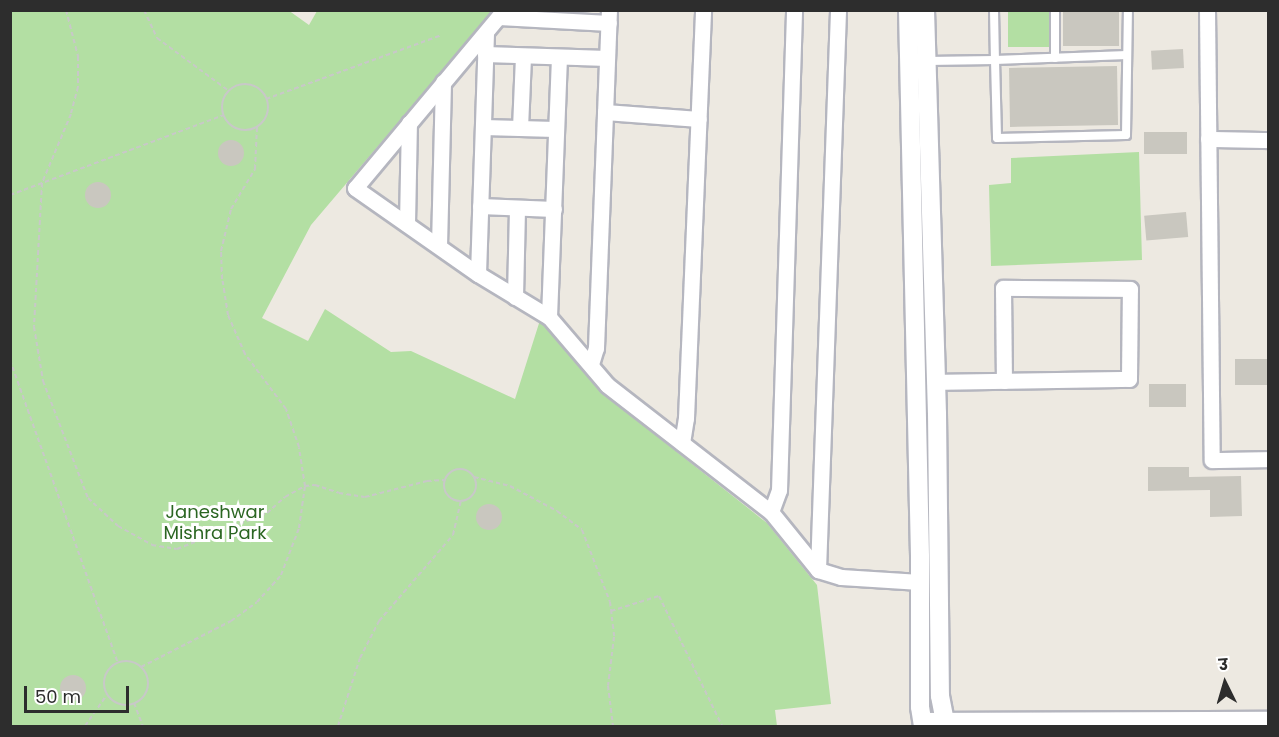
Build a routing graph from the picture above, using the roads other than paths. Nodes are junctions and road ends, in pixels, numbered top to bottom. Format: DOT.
graph roads {
  1 [pos="703,10"];
  2 [pos="794,10"];
  3 [pos="838,10"];
  4 [pos="908,10"];
  5 [pos="925,10"];
  6 [pos="994,10"];
  7 [pos="1054,10"];
  8 [pos="1128,10"];
  9 [pos="1207,10"];
  10 [pos="501,14"];
  11 [pos="609,17"];
  12 [pos="486,32"];
  13 [pos="485,54"];
  14 [pos="1127,55"];
  15 [pos="523,56"];
  16 [pos="559,57"];
  17 [pos="607,58"];
  18 [pos="1055,58"];
  19 [pos="995,60"];
  20 [pos="927,61"];
  21 [pos="443,82"];
  22 [pos="605,112"];
  23 [pos="699,119"];
  24 [pos="409,123"];
  25 [pos="483,127"];
  26 [pos="520,128"];
  27 [pos="555,129"];
  28 [pos="1208,139"];
  29 [pos="1269,140"];
  30 [pos="480,206"];
  31 [pos="517,208"];
  32 [pos="554,210"];
  33 [pos="406,224"];
  34 [pos="440,246"];
  35 [pos="478,274"];
  36 [pos="515,297"];
  37 [pos="549,317"];
  38 [pos="591,364"];
  39 [pos="1004,381"];
  40 [pos="936,382"];
  41 [pos="682,443"];
  42 [pos="1269,459"];
  43 [pos="771,512"];
  44 [pos="818,570"];
  45 [pos="920,582"];
  46 [pos="1269,719"];
  47 [pos="923,723"];
  48 [pos="945,723"];
  1 -- 23 [label="street"];
  2 -- 43 [label="street"];
  3 -- 44 [label="street"];
  4 -- 45 [label="street"];
  5 -- 20 [label="street"];
  6 -- 19 [label="lane"];
  7 -- 18 [label="lane"];
  8 -- 14 [label="lane"];
  9 -- 28 [label="street"];
  10 -- 11 [label="street"];
  10 -- 12 [label="street"];
  11 -- 17 [label="street"];
  12 -- 13 [label="street"];
  12 -- 21 [label="street"];
  13 -- 15 [label="street"];
  13 -- 25 [label="street"];
  14 -- 18 [label="lane"];
  14 -- 19 [label="lane"];
  15 -- 16 [label="street"];
  15 -- 26 [label="street"];
  16 -- 17 [label="street"];
  16 -- 27 [label="street"];
  17 -- 22 [label="street"];
  18 -- 19 [label="lane"];
  19 -- 20 [label="lane"];
  20 -- 40 [label="street"];
  21 -- 24 [label="street"];
  21 -- 34 [label="street"];
  22 -- 23 [label="street"];
  22 -- 38 [label="street"];
  23 -- 41 [label="street"];
  24 -- 33 [label="street"];
  24 -- 33 [label="street"];
  25 -- 26 [label="street"];
  25 -- 30 [label="street"];
  26 -- 27 [label="street"];
  27 -- 32 [label="street"];
  28 -- 29 [label="street"];
  28 -- 42 [label="street"];
  30 -- 31 [label="street"];
  30 -- 35 [label="street"];
  31 -- 32 [label="street"];
  31 -- 36 [label="street"];
  32 -- 37 [label="street"];
  33 -- 34 [label="street"];
  34 -- 35 [label="street"];
  35 -- 36 [label="street"];
  36 -- 37 [label="street"];
  37 -- 38 [label="street"];
  38 -- 41 [label="street"];
  39 -- 39 [label="street"];
  39 -- 40 [label="street"];
  40 -- 48 [label="street"];
  41 -- 43 [label="street"];
  43 -- 44 [label="street"];
  44 -- 45 [label="street"];
  45 -- 47 [label="street"];
  46 -- 48 [label="street"];
  47 -- 48 [label="street"];
}
